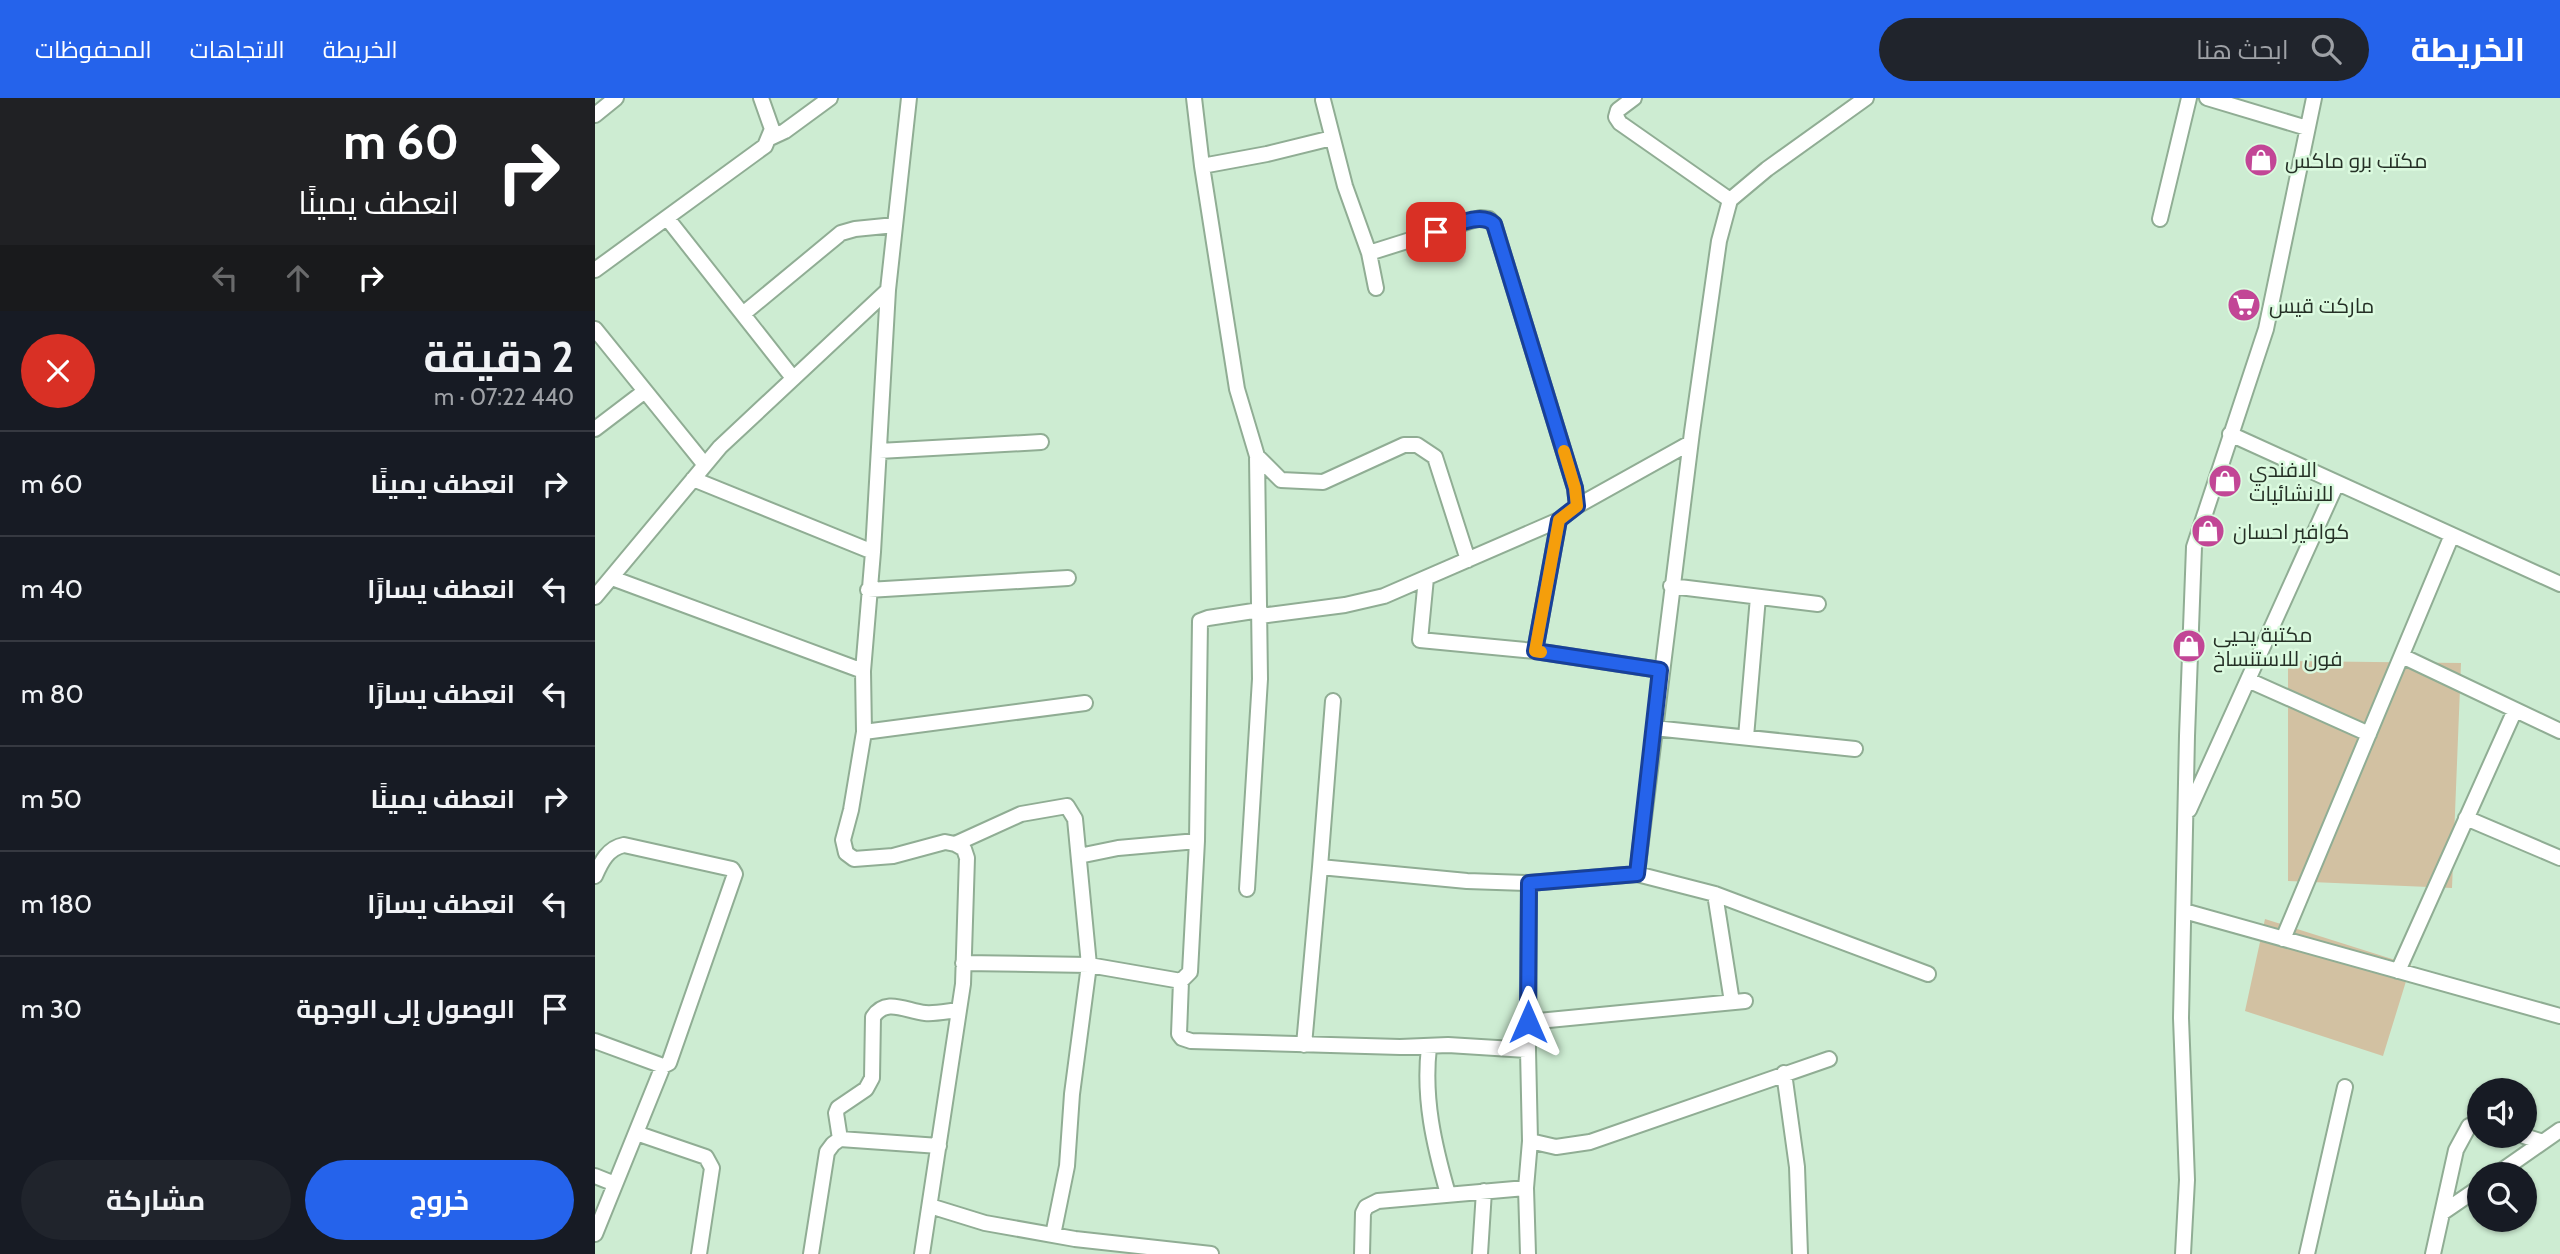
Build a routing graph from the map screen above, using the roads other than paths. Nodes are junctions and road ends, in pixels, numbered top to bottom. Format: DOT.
graph roads {
  1 [pos="616,98"];
  2 [pos="761,98"];
  3 [pos="830,98"];
  4 [pos="909,98"];
  5 [pos="1194,98"];
  6 [pos="1635,98"];
  7 [pos="1866,98"];
  8 [pos="2189,98"];
  9 [pos="2207,98"];
  10 [pos="2314,98"];
  11 [pos="1323,100"];
  12 [pos="595,115"];
  13 [pos="2307,128"];
  14 [pos="770,138"];
  15 [pos="1332,138"];
  16 [pos="1202,166"];
  17 [pos="1730,200"];
  18 [pos="667,218"];
  19 [pos="2160,219"];
  20 [pos="895,225"];
  21 [pos="1369,253"];
  22 [pos="595,270"];
  23 [pos="1376,288"];
  24 [pos="888,290"];
  25 [pos="743,314"];
  26 [pos="595,330"];
  27 [pos="793,378"];
  28 [pos="645,391"];
  29 [pos="595,429"];
  30 [pos="2230,434"];
  31 [pos="1041,442"];
  32 [pos="1690,443"];
  33 [pos="879,451"];
  34 [pos="1257,456"];
  35 [pos="705,465"];
  36 [pos="693,479"];
  37 [pos="2337,483"];
  38 [pos="1577,506"];
  39 [pos="1559,520"];
  40 [pos="2452,535"];
  41 [pos="873,552"];
  42 [pos="1468,560"];
  43 [pos="612,578"];
  44 [pos="1068,578"];
  45 [pos="1426,578"];
  46 [pos="2560,584"];
  47 [pos="1671,586"];
  48 [pos="869,590"];
  49 [pos="595,597"];
  50 [pos="1758,597"];
  51 [pos="1818,604"];
  52 [pos="1260,613"];
  53 [pos="1535,651"];
  54 [pos="2402,656"];
  55 [pos="1660,670"];
  56 [pos="863,671"];
  57 [pos="2248,680"];
  58 [pos="1333,701"];
  59 [pos="1085,703"];
  60 [pos="2515,710"];
  61 [pos="1654,728"];
  62 [pos="2560,731"];
  63 [pos="864,732"];
  64 [pos="2369,734"];
  65 [pos="1747,737"];
  66 [pos="1855,749"];
  67 [pos="2186,817"];
  68 [pos="2466,818"];
  69 [pos="1197,841"];
  70 [pos="955,844"];
  71 [pos="1079,856"];
  72 [pos="2560,858"];
  73 [pos="1320,867"];
  74 [pos="1637,874"];
  75 [pos="595,876"];
  76 [pos="1529,883"];
  77 [pos="1247,888"];
  78 [pos="1715,894"];
  79 [pos="2184,911"];
  80 [pos="2283,939"];
  81 [pos="963,963"];
  82 [pos="1089,965"];
  83 [pos="2398,971"];
  84 [pos="1927,974"];
  85 [pos="1181,981"];
  86 [pos="959,1010"];
  87 [pos="2560,1016"];
  88 [pos="1528,1022"];
  89 [pos="595,1041"];
  90 [pos="1304,1045"];
  91 [pos="1429,1047"];
  92 [pos="1528,1050"];
  93 [pos="1829,1059"];
  94 [pos="663,1066"];
  95 [pos="1784,1073"];
  96 [pos="2345,1087"];
  97 [pos="2467,1130"];
  98 [pos="2560,1130"];
  99 [pos="636,1133"];
  100 [pos="840,1139"];
  101 [pos="2537,1140"];
  102 [pos="1530,1141"];
  103 [pos="2543,1142"];
  104 [pos="939,1146"];
  105 [pos="2514,1162"];
  106 [pos="595,1176"];
  107 [pos="615,1184"];
  108 [pos="1526,1188"];
  109 [pos="1484,1191"];
  110 [pos="1448,1194"];
  111 [pos="2467,1196"];
  112 [pos="930,1206"];
  113 [pos="2442,1213"];
  114 [pos="595,1234"];
  115 [pos="1053,1236"];
  116 [pos="699,1254"];
  117 [pos="811,1254"];
  118 [pos="922,1254"];
  119 [pos="1211,1254"];
  120 [pos="1362,1254"];
  121 [pos="1480,1254"];
  122 [pos="1528,1254"];
  123 [pos="1800,1254"];
  124 [pos="2183,1254"];
  125 [pos="2307,1254"];
  126 [pos="2433,1254"];
  1 -- 12 [label="street"];
  2 -- 14 [label="street"];
  3 -- 14 [label="street"];
  4 -- 20 [label="street"];
  5 -- 16 [label="street"];
  6 -- 17 [label="street"];
  7 -- 17 [label="street"];
  8 -- 19 [label="street"];
  9 -- 13 [label="street"];
  10 -- 13 [label="street"];
  11 -- 15 [label="street"];
  13 -- 30 [label="street"];
  14 -- 18 [label="street"];
  15 -- 16 [label="street"];
  15 -- 21 [label="street"];
  16 -- 34 [label="street"];
  17 -- 32 [label="street"];
  18 -- 22 [label="street"];
  18 -- 25 [label="street"];
  20 -- 24 [label="street"];
  20 -- 25 [label="street"];
  21 -- 23 [label="street"];
  21 -- 38 [label="street"];
  24 -- 27 [label="street"];
  24 -- 33 [label="street"];
  25 -- 27 [label="street"];
  26 -- 28 [label="street"];
  27 -- 35 [label="street"];
  28 -- 29 [label="street"];
  28 -- 35 [label="street"];
  30 -- 37 [label="street"];
  30 -- 67 [label="street"];
  31 -- 33 [label="street"];
  32 -- 38 [label="street"];
  32 -- 47 [label="street"];
  33 -- 41 [label="street"];
  34 -- 42 [label="street"];
  34 -- 52 [label="street"];
  35 -- 36 [label="street"];
  36 -- 41 [label="street"];
  36 -- 43 [label="street"];
  37 -- 40 [label="street"];
  37 -- 57 [label="street"];
  38 -- 39 [label="street"];
  39 -- 42 [label="street"];
  39 -- 53 [label="street"];
  40 -- 46 [label="street"];
  40 -- 54 [label="street"];
  41 -- 48 [label="street"];
  42 -- 45 [label="street"];
  43 -- 49 [label="street"];
  43 -- 56 [label="street"];
  44 -- 48 [label="street"];
  45 -- 52 [label="street"];
  45 -- 53 [label="street"];
  47 -- 50 [label="street"];
  47 -- 55 [label="street"];
  48 -- 56 [label="street"];
  50 -- 51 [label="street"];
  50 -- 65 [label="street"];
  52 -- 69 [label="street"];
  52 -- 77 [label="street"];
  53 -- 55 [label="street"];
  54 -- 60 [label="street"];
  54 -- 64 [label="street"];
  55 -- 61 [label="street"];
  56 -- 63 [label="street"];
  57 -- 64 [label="street"];
  57 -- 67 [label="street"];
  58 -- 73 [label="street"];
  59 -- 63 [label="street"];
  60 -- 62 [label="street"];
  60 -- 68 [label="street"];
  61 -- 65 [label="street"];
  61 -- 74 [label="street"];
  63 -- 70 [label="street"];
  64 -- 80 [label="street"];
  65 -- 66 [label="street"];
  67 -- 79 [label="street"];
  68 -- 72 [label="street"];
  68 -- 83 [label="street"];
  69 -- 71 [label="street"];
  69 -- 85 [label="street"];
  70 -- 71 [label="street"];
  70 -- 81 [label="street"];
  71 -- 82 [label="street"];
  73 -- 76 [label="street"];
  73 -- 90 [label="street"];
  74 -- 76 [label="street"];
  74 -- 78 [label="street"];
  75 -- 94 [label="street"];
  76 -- 88 [label="street"];
  78 -- 84 [label="street"];
  78 -- 88 [label="street"];
  79 -- 80 [label="street"];
  79 -- 124 [label="street"];
  80 -- 83 [label="street"];
  81 -- 82 [label="street"];
  81 -- 86 [label="street"];
  82 -- 85 [label="street"];
  82 -- 115 [label="street"];
  83 -- 87 [label="street"];
  85 -- 90 [label="street"];
  86 -- 100 [label="street"];
  86 -- 104 [label="street"];
  88 -- 92 [label="street"];
  89 -- 94 [label="street"];
  90 -- 91 [label="street"];
  91 -- 92 [label="street"];
  91 -- 110 [label="street"];
  92 -- 102 [label="street"];
  93 -- 95 [label="street"];
  94 -- 99 [label="street"];
  95 -- 102 [label="street"];
  95 -- 123 [label="street"];
  96 -- 125 [label="street"];
  97 -- 113 [label="street"];
  98 -- 103 [label="street"];
  99 -- 107 [label="street"];
  99 -- 116 [label="street"];
  100 -- 104 [label="street"];
  100 -- 117 [label="street"];
  101 -- 103 [label="street"];
  102 -- 108 [label="street"];
  103 -- 105 [label="street"];
  104 -- 112 [label="street"];
  106 -- 107 [label="street"];
  107 -- 114 [label="street"];
  108 -- 109 [label="street"];
  108 -- 122 [label="street"];
  109 -- 110 [label="street"];
  109 -- 121 [label="street"];
  110 -- 120 [label="street"];
  111 -- 113 [label="street"];
  112 -- 115 [label="street"];
  112 -- 118 [label="street"];
  113 -- 126 [label="street"];
  115 -- 119 [label="street"];
}
